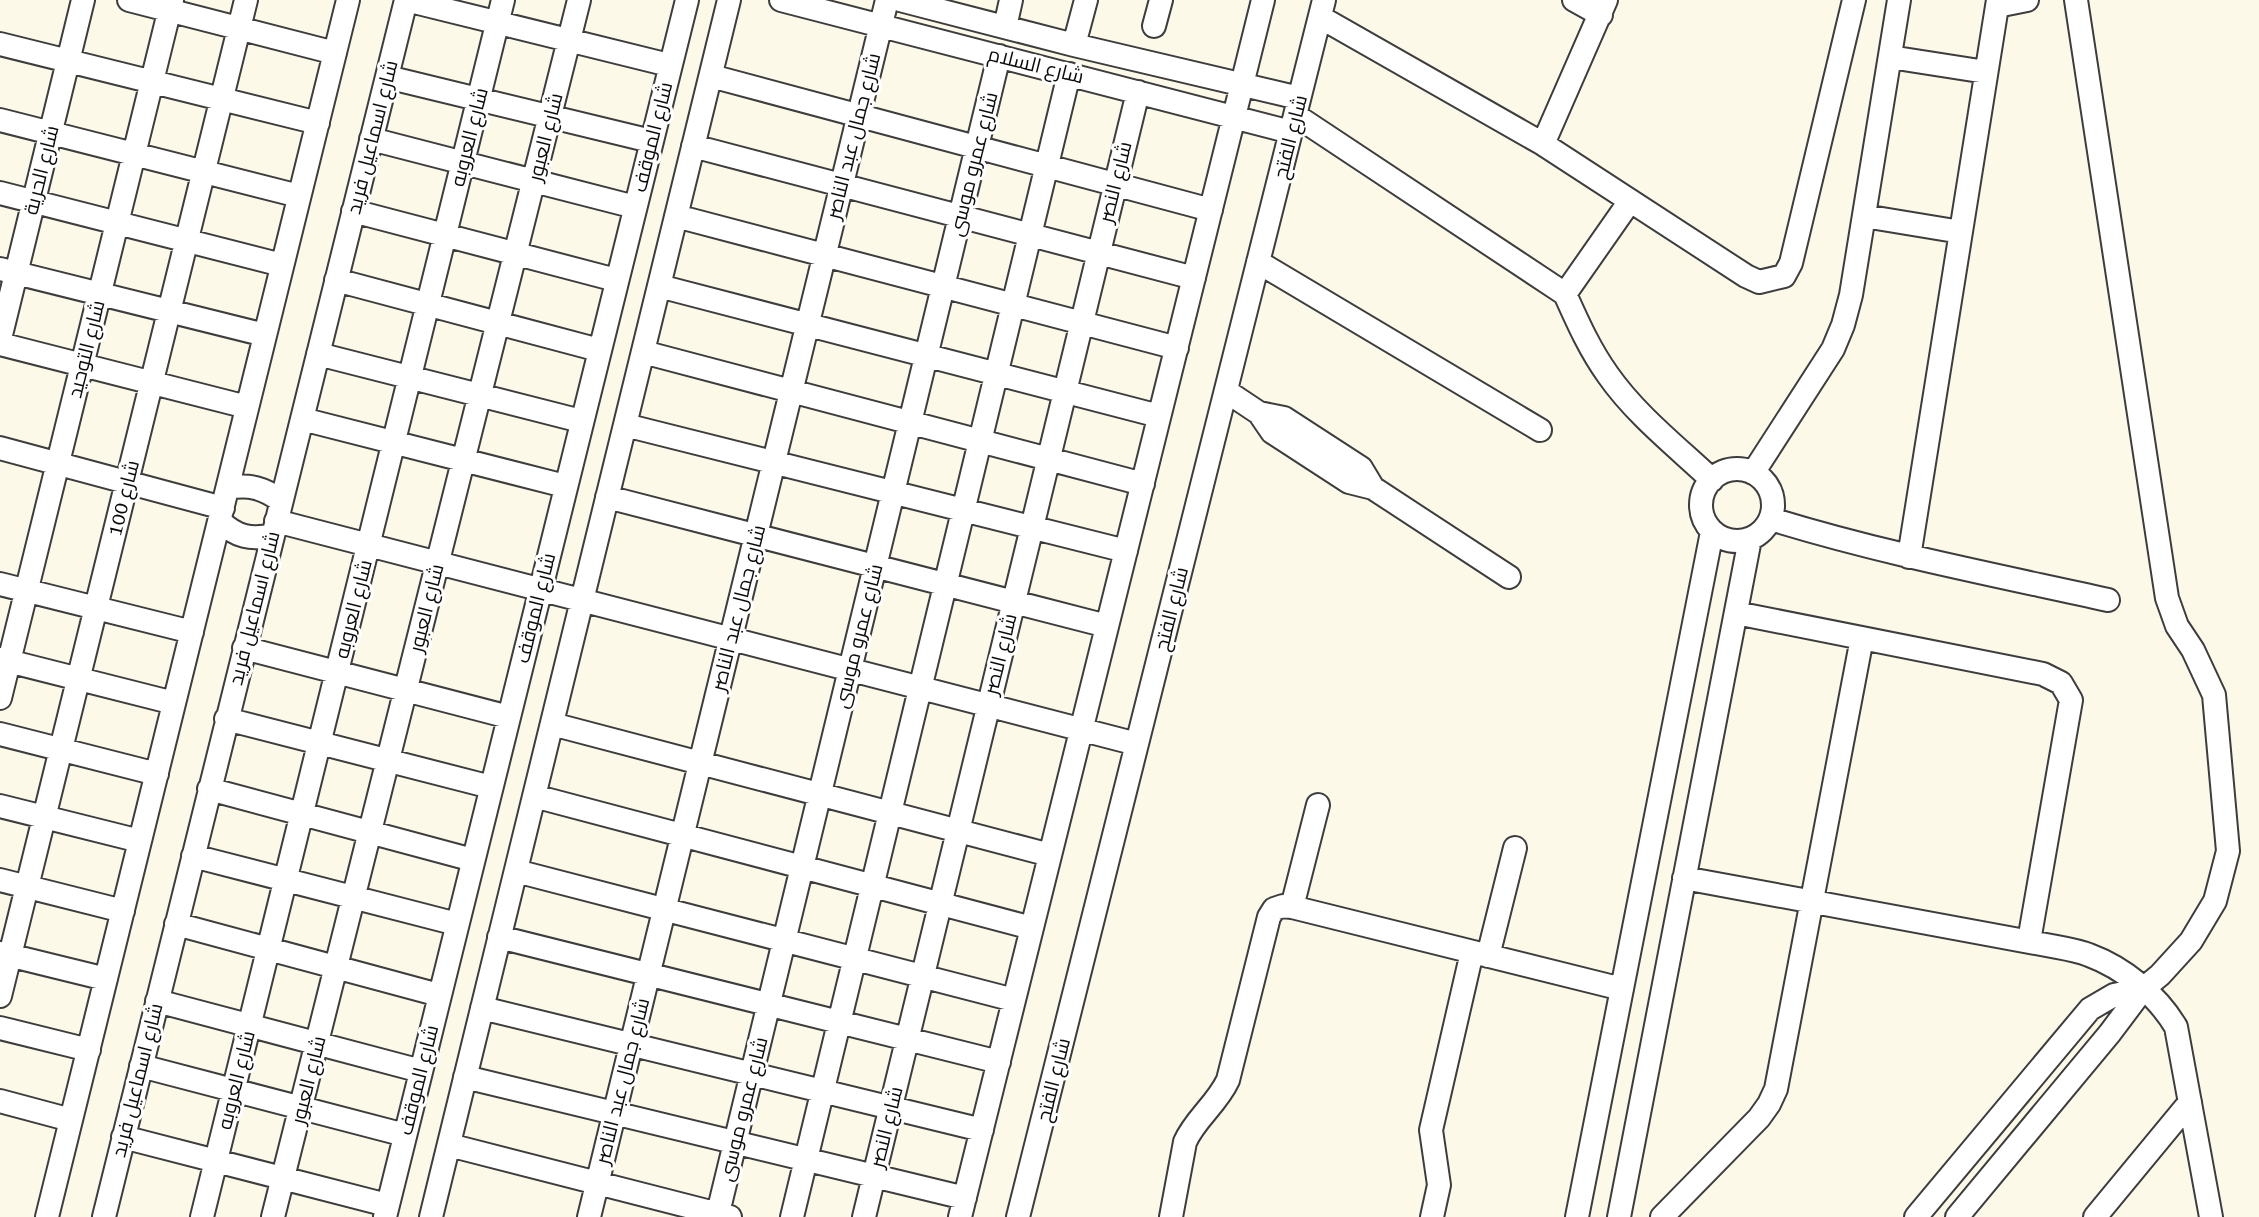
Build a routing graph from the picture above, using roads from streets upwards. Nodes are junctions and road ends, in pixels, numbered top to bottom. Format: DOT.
graph roads {
  1 [pos="83,0"];
  2 [pos="129,0"];
  3 [pos="246,0"];
  4 [pos="348,0"];
  5 [pos="406,0"];
  6 [pos="503,0"];
  7 [pos="579,0"];
  8 [pos="687,0"];
  9 [pos="729,0"];
  10 [pos="781,0"];
  11 [pos="887,0"];
  12 [pos="900,0"];
  13 [pos="1011,0"];
  14 [pos="1086,0"];
  15 [pos="1161,0"];
  16 [pos="1263,0"];
  17 [pos="1574,0"];
  18 [pos="1854,0"];
  19 [pos="1899,0"];
  20 [pos="2027,0"];
  21 [pos="2076,0"];
  22 [pos="1997,3"];
  23 [pos="170,5"];
  24 [pos="1603,7"];
  25 [pos="1322,9"];
  26 [pos="497,22"];
  27 [pos="880,25"];
  28 [pos="1154,26"];
  29 [pos="1005,27"];
  30 [pos="239,29"];
  31 [pos="569,40"];
  32 [pos="0,44"];
  33 [pos="1074,45"];
  34 [pos="335,53"];
  35 [pos="999,56"];
  36 [pos="1890,57"];
  37 [pos="68,60"];
  38 [pos="669,65"];
  39 [pos="1986,72"];
  40 [pos="1069,74"];
  41 [pos="711,76"];
  42 [pos="387,77"];
  43 [pos="152,82"];
  44 [pos="1243,84"];
  45 [pos="1138,92"];
  46 [pos="222,99"];
  47 [pos="478,99"];
  48 [pos="1295,115"];
  49 [pos="858,116"];
  50 [pos="1235,116"];
  51 [pos="550,117"];
  52 [pos="0,120"];
  53 [pos="318,123"];
  54 [pos="51,132"];
  55 [pos="371,139"];
  56 [pos="651,141"];
  57 [pos="1543,144"];
  58 [pos="693,146"];
  59 [pos="977,147"];
  60 [pos="134,154"];
  61 [pos="463,162"];
  62 [pos="1047,166"];
  63 [pos="204,172"];
  64 [pos="533,181"];
  65 [pos="1114,184"];
  66 [pos="841,185"];
  67 [pos="0,193"];
  68 [pos="299,196"];
  69 [pos="34,201"];
  70 [pos="1630,201"];
  71 [pos="634,207"];
  72 [pos="1211,210"];
  73 [pos="353,211"];
  74 [pos="676,216"];
  75 [pos="1864,216"];
  76 [pos="960,217"];
  77 [pos="116,223"];
  78 [pos="1961,232"];
  79 [pos="445,235"];
  80 [pos="1030,235"];
  81 [pos="186,241"];
  82 [pos="516,253"];
  83 [pos="1097,253"];
  84 [pos="824,255"];
  85 [pos="1258,262"];
  86 [pos="282,265"];
  87 [pos="8,270"];
  88 [pos="1194,278"];
  89 [pos="336,280"];
  90 [pos="616,280"];
  91 [pos="659,286"];
  92 [pos="943,286"];
  93 [pos="99,294"];
  94 [pos="1565,294"];
  95 [pos="428,304"];
  96 [pos="1013,305"];
  97 [pos="169,312"];
  98 [pos="1080,322"];
  99 [pos="498,323"];
  100 [pos="807,324"];
  101 [pos="265,335"];
  102 [pos="0,339"];
  103 [pos="0,344"];
  104 [pos="1177,348"];
  105 [pos="599,350"];
  106 [pos="643,352"];
  107 [pos="318,354"];
  108 [pos="926,355"];
  109 [pos="82,366"];
  110 [pos="996,374"];
  111 [pos="410,378"];
  112 [pos="151,383"];
  113 [pos="1064,391"];
  114 [pos="1226,391"];
  115 [pos="791,392"];
  116 [pos="480,395"];
  117 [pos="247,407"];
  118 [pos="1160,416"];
  119 [pos="302,419"];
  120 [pos="581,421"];
  121 [pos="910,423"];
  122 [pos="625,425"];
  123 [pos="1540,430"];
  124 [pos="980,441"];
  125 [pos="393,442"];
  126 [pos="0,448"];
  127 [pos="1047,459"];
  128 [pos="464,460"];
  129 [pos="774,462"];
  130 [pos="58,464"];
  131 [pos="1753,473"];
  132 [pos="1712,480"];
  133 [pos="126,482"];
  134 [pos="1143,484"];
  135 [pos="565,486"];
  136 [pos="893,492"];
  137 [pos="607,497"];
  138 [pos="224,506"];
  139 [pos="963,510"];
  140 [pos="276,519"];
  141 [pos="1771,519"];
  142 [pos="1031,528"];
  143 [pos="1712,531"];
  144 [pos="756,536"];
  145 [pos="1750,539"];
  146 [pos="368,545"];
  147 [pos="1126,551"];
  148 [pos="1909,557"];
  149 [pos="438,563"];
  150 [pos="875,566"];
  151 [pos="1509,577"];
  152 [pos="0,584"];
  153 [pos="945,584"];
  154 [pos="539,590"];
  155 [pos="27,591"];
  156 [pos="2108,600"];
  157 [pos="582,601"];
  158 [pos="1013,602"];
  159 [pos="95,608"];
  160 [pos="1736,613"];
  161 [pos="1107,627"];
  162 [pos="192,632"];
  163 [pos="1862,638"];
  164 [pos="730,639"];
  165 [pos="244,648"];
  166 [pos="5,660"];
  167 [pos="850,670"];
  168 [pos="337,672"];
  169 [pos="78,679"];
  170 [pos="920,688"];
  171 [pos="406,690"];
  172 [pos="0,698"];
  173 [pos="174,703"];
  174 [pos="988,706"];
  175 [pos="508,717"];
  176 [pos="226,719"];
  177 [pos="552,724"];
  178 [pos="1082,730"];
  179 [pos="0,734"];
  180 [pos="319,743"];
  181 [pos="1137,744"];
  182 [pos="60,749"];
  183 [pos="388,760"];
  184 [pos="700,763"];
  185 [pos="157,774"];
  186 [pos="491,787"];
  187 [pos="210,789"];
  188 [pos="820,794"];
  189 [pos="534,796"];
  190 [pos="1318,805"];
  191 [pos="0,806"];
  192 [pos="890,813"];
  193 [pos="302,814"];
  194 [pos="44,817"];
  195 [pos="958,830"];
  196 [pos="370,832"];
  197 [pos="682,835"];
  198 [pos="140,841"];
  199 [pos="1515,848"];
  200 [pos="1050,855"];
  201 [pos="193,856"];
  202 [pos="473,860"];
  203 [pos="802,867"];
  204 [pos="516,871"];
  205 [pos="1684,878"];
  206 [pos="0,880"];
  207 [pos="286,880"];
  208 [pos="872,885"];
  209 [pos="27,887"];
  210 [pos="354,897"];
  211 [pos="1812,902"];
  212 [pos="940,903"];
  213 [pos="1292,907"];
  214 [pos="664,909"];
  215 [pos="123,911"];
  216 [pos="176,924"];
  217 [pos="457,924"];
  218 [pos="1032,928"];
  219 [pos="500,937"];
  220 [pos="784,940"];
  221 [pos="2029,941"];
  222 [pos="268,949"];
  223 [pos="5,954"];
  224 [pos="1480,954"];
  225 [pos="854,959"];
  226 [pos="336,968"];
  227 [pos="648,974"];
  228 [pos="922,976"];
  229 [pos="106,979"];
  230 [pos="1622,989"];
  231 [pos="2143,990"];
  232 [pos="439,995"];
  233 [pos="0,996"];
  234 [pos="1014,1000"];
  235 [pos="157,1001"];
  236 [pos="769,1004"];
  237 [pos="482,1008"];
  238 [pos="839,1022"];
  239 [pos="249,1025"];
  240 [pos="0,1028"];
  241 [pos="907,1039"];
  242 [pos="317,1043"];
  243 [pos="631,1045"];
  244 [pos="88,1050"];
  245 [pos="999,1062"];
  246 [pos="141,1066"];
  247 [pos="421,1071"];
  248 [pos="752,1074"];
  249 [pos="465,1077"];
  250 [pos="234,1090"];
  251 [pos="822,1091"];
  252 [pos="0,1101"];
  253 [pos="2190,1102"];
  254 [pos="301,1108"];
  255 [pos="891,1108"];
  256 [pos="614,1113"];
  257 [pos="71,1120"];
  258 [pos="982,1130"];
  259 [pos="405,1136"];
  260 [pos="123,1137"];
  261 [pos="735,1142"];
  262 [pos="449,1144"];
  263 [pos="806,1159"];
  264 [pos="216,1161"];
  265 [pos="874,1176"];
  266 [pos="283,1178"];
  267 [pos="597,1183"];
  268 [pos="962,1207"];
  269 [pos="386,1211"];
  270 [pos="437,1215"];
  271 [pos="722,1216"];
  272 [pos="47,1217"];
  273 [pos="104,1217"];
  274 [pos="202,1217"];
  275 [pos="273,1217"];
  276 [pos="589,1217"];
  277 [pos="792,1217"];
  278 [pos="864,1217"];
  279 [pos="1018,1217"];
  280 [pos="1171,1217"];
  281 [pos="1432,1217"];
  282 [pos="1577,1217"];
  283 [pos="1620,1217"];
  284 [pos="1662,1217"];
  285 [pos="1916,1217"];
  286 [pos="1957,1217"];
  287 [pos="2095,1217"];
  288 [pos="2211,1217"];
  1 -- 37 [label="street, شارع الحرية"];
  2 -- 23 [label="street"];
  3 -- 30 [label="street, شارع 100"];
  4 -- 34 [label="street"];
  5 -- 26 [label="street"];
  5 -- 42 [label="street, شارع اسماعيل فريد"];
  6 -- 26 [label="street, شارع العروبه"];
  7 -- 31 [label="street, شارع العبور"];
  8 -- 38 [label="street, شارع الموقف"];
  9 -- 41 [label="street"];
  10 -- 27 [label="street, شارع السلام"];
  11 -- 27 [label="street, شارع جمال عبد الناصر"];
  12 -- 29 [label="street, شارع السلام"];
  13 -- 29 [label="street"];
  14 -- 33 [label="street"];
  15 -- 28 [label="street"];
  16 -- 44 [label="street"];
  17 -- 24 [label="street"];
  18 -- 70 [label="street"];
  19 -- 36 [label="street"];
  20 -- 22 [label="street"];
  21 -- 231 [label="street"];
  22 -- 39 [label="street"];
  23 -- 30 [label="street"];
  23 -- 43 [label="street, شارع التوحيد"];
  24 -- 57 [label="street"];
  25 -- 48 [label="street, شارع الفتح"];
  25 -- 57 [label="street"];
  26 -- 31 [label="street"];
  26 -- 47 [label="street, شارع العروبه"];
  27 -- 35 [label="street, شارع السلام"];
  27 -- 49 [label="street, شارع جمال عبد الناصر"];
  29 -- 33 [label="street, شارع السلام"];
  30 -- 34 [label="street"];
  30 -- 46 [label="street, شارع 100"];
  31 -- 38 [label="street"];
  31 -- 51 [label="street, شارع العبور"];
  32 -- 37 [label="street"];
  33 -- 44 [label="street, شارع السلام"];
  34 -- 53 [label="street"];
  35 -- 40 [label="street, شارع السلام"];
  35 -- 59 [label="street, شارع عمرو موسى"];
  36 -- 39 [label="street"];
  36 -- 75 [label="street"];
  37 -- 43 [label="street"];
  37 -- 54 [label="street, شارع الحرية"];
  38 -- 56 [label="street, شارع الموقف"];
  39 -- 78 [label="street"];
  40 -- 45 [label="street, شارع السلام"];
  40 -- 62 [label="street"];
  41 -- 49 [label="street"];
  41 -- 58 [label="street"];
  42 -- 47 [label="street"];
  42 -- 55 [label="street, شارع اسماعيل فريد"];
  43 -- 46 [label="street"];
  43 -- 60 [label="street, شارع التوحيد"];
  44 -- 48 [label="street, شارع السلام"];
  44 -- 50 [label="street"];
  45 -- 50 [label="street, شارع السلام"];
  45 -- 65 [label="street, شارع النصر"];
  46 -- 53 [label="street"];
  46 -- 63 [label="street, شارع 100"];
  47 -- 51 [label="street"];
  47 -- 61 [label="street, شارع العروبه"];
  48 -- 50 [label="street, شارع السلام"];
  48 -- 85 [label="street, شارع الفتح"];
  48 -- 94 [label="street"];
  49 -- 59 [label="street"];
  49 -- 66 [label="street, شارع جمال عبد الناصر"];
  50 -- 72 [label="street"];
  51 -- 56 [label="street"];
  51 -- 64 [label="street, شارع العبور"];
  52 -- 54 [label="street"];
  53 -- 68 [label="street"];
  54 -- 60 [label="street"];
  54 -- 69 [label="street, شارع الحرية"];
  55 -- 61 [label="street"];
  55 -- 73 [label="street, شارع اسماعيل فريد"];
  56 -- 71 [label="street, شارع الموقف"];
  57 -- 70 [label="street"];
  58 -- 66 [label="street"];
  58 -- 74 [label="street"];
  59 -- 62 [label="street"];
  59 -- 76 [label="street, شارع عمرو موسى"];
  60 -- 63 [label="street"];
  60 -- 77 [label="street, شارع التوحيد"];
  61 -- 64 [label="street"];
  61 -- 79 [label="street, شارع العروبه"];
  62 -- 65 [label="street"];
  62 -- 80 [label="street"];
  63 -- 68 [label="street"];
  63 -- 81 [label="street, شارع 100"];
  64 -- 71 [label="street"];
  64 -- 82 [label="street, شارع العبور"];
  65 -- 72 [label="street"];
  65 -- 83 [label="street, شارع النصر"];
  66 -- 76 [label="street"];
  66 -- 84 [label="street, شارع جمال عبد الناصر"];
  67 -- 69 [label="street"];
  68 -- 86 [label="street"];
  69 -- 77 [label="street"];
  69 -- 87 [label="street, شارع الحرية"];
  70 -- 94 [label="street"];
  71 -- 90 [label="street, شارع الموقف"];
  72 -- 88 [label="street"];
  73 -- 79 [label="street"];
  73 -- 89 [label="street, شارع اسماعيل فريد"];
  74 -- 84 [label="street"];
  74 -- 91 [label="street"];
  75 -- 78 [label="street"];
  75 -- 131 [label="street"];
  76 -- 80 [label="street"];
  76 -- 92 [label="street, شارع عمرو موسى"];
  77 -- 81 [label="street"];
  77 -- 93 [label="street, شارع التوحيد"];
  78 -- 148 [label="street"];
  79 -- 82 [label="street"];
  79 -- 95 [label="street, شارع العروبه"];
  80 -- 83 [label="street"];
  80 -- 96 [label="street"];
  81 -- 86 [label="street"];
  81 -- 97 [label="street, شارع 100"];
  82 -- 90 [label="street"];
  82 -- 99 [label="street, شارع العبور"];
  83 -- 88 [label="street"];
  83 -- 98 [label="street, شارع النصر"];
  84 -- 92 [label="street"];
  84 -- 100 [label="street, شارع جمال عبد الناصر"];
  85 -- 114 [label="street, شارع الفتح"];
  85 -- 123 [label="street"];
  86 -- 101 [label="street"];
  87 -- 93 [label="street"];
  87 -- 102 [label="street, شارع الحرية"];
  88 -- 104 [label="street"];
  89 -- 95 [label="street"];
  89 -- 107 [label="street, شارع اسماعيل فريد"];
  90 -- 105 [label="street, شارع الموقف"];
  91 -- 100 [label="street"];
  91 -- 106 [label="street"];
  92 -- 96 [label="street"];
  92 -- 108 [label="street, شارع عمرو موسى"];
  93 -- 97 [label="street"];
  93 -- 109 [label="street, شارع التوحيد"];
  94 -- 132 [label="street"];
  95 -- 99 [label="street"];
  95 -- 111 [label="street, شارع العروبه"];
  96 -- 98 [label="street"];
  96 -- 110 [label="street"];
  97 -- 101 [label="street"];
  97 -- 112 [label="street, شارع 100"];
  98 -- 104 [label="street"];
  98 -- 113 [label="street, شارع النصر"];
  99 -- 105 [label="street"];
  99 -- 116 [label="street, شارع العبور"];
  100 -- 108 [label="street"];
  100 -- 115 [label="street, شارع جمال عبد الناصر"];
  101 -- 117 [label="street"];
  103 -- 109 [label="street"];
  104 -- 118 [label="street"];
  105 -- 120 [label="street, شارع الموقف"];
  106 -- 115 [label="street"];
  106 -- 122 [label="street"];
  107 -- 111 [label="street"];
  107 -- 119 [label="street, شارع اسماعيل فريد"];
  108 -- 110 [label="street"];
  108 -- 121 [label="street, شارع عمرو موسى"];
  109 -- 112 [label="street"];
  109 -- 130 [label="street, شارع التوحيد"];
  110 -- 113 [label="street"];
  110 -- 124 [label="street"];
  111 -- 116 [label="street"];
  111 -- 125 [label="street, شارع العروبه"];
  112 -- 117 [label="street"];
  112 -- 133 [label="street, شارع 100"];
  113 -- 118 [label="street"];
  113 -- 127 [label="street, شارع النصر"];
  114 -- 151 [label="street"];
  114 -- 181 [label="street, شارع الفتح"];
  115 -- 121 [label="street"];
  115 -- 129 [label="street, شارع جمال عبد الناصر"];
  116 -- 120 [label="street"];
  116 -- 128 [label="street, شارع العبور"];
  117 -- 138 [label="street"];
  118 -- 134 [label="street"];
  119 -- 125 [label="street"];
  119 -- 140 [label="street, شارع اسماعيل فريد"];
  120 -- 135 [label="street, شارع الموقف"];
  121 -- 124 [label="street"];
  121 -- 136 [label="street, شارع عمرو موسى"];
  122 -- 129 [label="street"];
  122 -- 137 [label="street"];
  124 -- 127 [label="street"];
  124 -- 139 [label="street"];
  125 -- 128 [label="street"];
  125 -- 146 [label="street, شارع العروبه"];
  126 -- 130 [label="street"];
  127 -- 134 [label="street"];
  127 -- 142 [label="street, شارع النصر"];
  128 -- 135 [label="street"];
  128 -- 149 [label="street, شارع العبور"];
  129 -- 136 [label="street"];
  129 -- 144 [label="street, شارع جمال عبد الناصر"];
  130 -- 133 [label="street"];
  130 -- 155 [label="street, شارع التوحيد"];
  131 -- 132 [label="street"];
  131 -- 141 [label="street"];
  132 -- 143 [label="street"];
  133 -- 138 [label="street"];
  133 -- 159 [label="street, شارع 100"];
  134 -- 147 [label="street"];
  135 -- 154 [label="street, شارع الموقف"];
  136 -- 139 [label="street"];
  136 -- 150 [label="street, شارع عمرو موسى"];
  137 -- 144 [label="street"];
  137 -- 157 [label="street"];
  138 -- 140 [label="street"];
  138 -- 140 [label="street"];
  138 -- 162 [label="street"];
  139 -- 142 [label="street"];
  139 -- 153 [label="street"];
  140 -- 146 [label="street"];
  140 -- 165 [label="street, شارع اسماعيل فريد"];
  141 -- 145 [label="street"];
  141 -- 148 [label="street"];
  142 -- 147 [label="street"];
  142 -- 158 [label="street, شارع النصر"];
  143 -- 145 [label="street"];
  143 -- 230 [label="street"];
  144 -- 150 [label="street"];
  144 -- 164 [label="street, شارع جمال عبد الناصر"];
  145 -- 160 [label="street"];
  146 -- 149 [label="street"];
  146 -- 168 [label="street, شارع العروبه"];
  147 -- 161 [label="street"];
  148 -- 156 [label="street"];
  149 -- 154 [label="street"];
  149 -- 171 [label="street, شارع العبور"];
  150 -- 153 [label="street"];
  150 -- 167 [label="street, شارع عمرو موسى"];
  152 -- 155 [label="street"];
  153 -- 158 [label="street"];
  153 -- 170 [label="street"];
  154 -- 157 [label="street"];
  154 -- 175 [label="street, شارع الموقف"];
  155 -- 159 [label="street"];
  155 -- 166 [label="street, شارع التوحيد"];
  157 -- 164 [label="street"];
  157 -- 177 [label="street"];
  158 -- 161 [label="street"];
  158 -- 174 [label="street, شارع النصر"];
  159 -- 162 [label="street"];
  159 -- 169 [label="street, شارع 100"];
  160 -- 163 [label="street"];
  160 -- 205 [label="street"];
  161 -- 178 [label="street"];
  162 -- 173 [label="street"];
  163 -- 211 [label="street"];
  163 -- 221 [label="street"];
  164 -- 167 [label="street"];
  164 -- 184 [label="street, شارع جمال عبد الناصر"];
  165 -- 168 [label="street"];
  165 -- 176 [label="street, شارع اسماعيل فريد"];
  166 -- 169 [label="street"];
  166 -- 172 [label="street, شارع التوحيد"];
  167 -- 170 [label="street"];
  167 -- 188 [label="street, شارع عمرو موسى"];
  168 -- 171 [label="street"];
  168 -- 180 [label="street, شارع العروبه"];
  169 -- 173 [label="street"];
  169 -- 182 [label="street, شارع 100"];
  170 -- 174 [label="street"];
  170 -- 192 [label="street"];
  171 -- 175 [label="street"];
  171 -- 183 [label="street, شارع العبور"];
  173 -- 185 [label="street"];
  174 -- 178 [label="street"];
  174 -- 195 [label="street, شارع النصر"];
  175 -- 186 [label="street, شارع الموقف"];
  176 -- 180 [label="street"];
  176 -- 187 [label="street, شارع اسماعيل فريد"];
  177 -- 184 [label="street"];
  177 -- 189 [label="street"];
  178 -- 181 [label="street"];
  178 -- 200 [label="street"];
  179 -- 182 [label="street"];
  180 -- 183 [label="street"];
  180 -- 193 [label="street, شارع العروبه"];
  181 -- 279 [label="street, شارع الفتح"];
  182 -- 185 [label="street"];
  182 -- 194 [label="street, شارع 100"];
  183 -- 186 [label="street"];
  183 -- 196 [label="street, شارع العبور"];
  184 -- 188 [label="street"];
  184 -- 197 [label="street, شارع جمال عبد الناصر"];
  185 -- 198 [label="street"];
  186 -- 202 [label="street, شارع الموقف"];
  187 -- 193 [label="street"];
  187 -- 201 [label="street, شارع اسماعيل فريد"];
  188 -- 192 [label="street"];
  188 -- 203 [label="street, شارع عمرو موسى"];
  189 -- 197 [label="street"];
  189 -- 204 [label="street"];
  190 -- 213 [label="street"];
  191 -- 194 [label="street"];
  192 -- 195 [label="street"];
  192 -- 208 [label="street"];
  193 -- 196 [label="street"];
  193 -- 207 [label="street, شارع العروبه"];
  194 -- 198 [label="street"];
  194 -- 209 [label="street, شارع 100"];
  195 -- 200 [label="street"];
  195 -- 212 [label="street, شارع النصر"];
  196 -- 202 [label="street"];
  196 -- 210 [label="street, شارع العبور"];
  197 -- 203 [label="street"];
  197 -- 214 [label="street, شارع جمال عبد الناصر"];
  198 -- 215 [label="street"];
  199 -- 224 [label="street"];
  200 -- 218 [label="street"];
  201 -- 207 [label="street"];
  201 -- 216 [label="street, شارع اسماعيل فريد"];
  202 -- 217 [label="street, شارع الموقف"];
  203 -- 208 [label="street"];
  203 -- 220 [label="street, شارع عمرو موسى"];
  204 -- 214 [label="street"];
  204 -- 219 [label="street"];
  205 -- 211 [label="street"];
  205 -- 283 [label="street"];
  206 -- 209 [label="street"];
  207 -- 210 [label="street"];
  207 -- 222 [label="street, شارع العروبه"];
  208 -- 212 [label="street"];
  208 -- 225 [label="street"];
  209 -- 215 [label="street"];
  209 -- 223 [label="street, شارع 100"];
  210 -- 217 [label="street"];
  210 -- 226 [label="street, شارع العبور"];
  211 -- 221 [label="street"];
  211 -- 284 [label="street"];
  212 -- 218 [label="street"];
  212 -- 228 [label="street, شارع النصر"];
  213 -- 224 [label="street"];
  213 -- 280 [label="street"];
  214 -- 220 [label="street"];
  214 -- 227 [label="street, شارع جمال عبد الناصر"];
  215 -- 229 [label="street"];
  216 -- 222 [label="street"];
  216 -- 235 [label="street, شارع اسماعيل فريد"];
  217 -- 232 [label="street, شارع الموقف"];
  218 -- 234 [label="street"];
  219 -- 227 [label="street"];
  219 -- 237 [label="street"];
  220 -- 225 [label="street"];
  220 -- 236 [label="street, شارع عمرو موسى"];
  221 -- 231 [label="street"];
  222 -- 226 [label="street"];
  222 -- 239 [label="street, شارع العروبه"];
  223 -- 229 [label="street"];
  223 -- 233 [label="street, شارع 100"];
  224 -- 230 [label="street"];
  224 -- 281 [label="street"];
  225 -- 228 [label="street"];
  225 -- 238 [label="street"];
  226 -- 232 [label="street"];
  226 -- 242 [label="street, شارع العبور"];
  227 -- 236 [label="street"];
  227 -- 243 [label="street, شارع جمال عبد الناصر"];
  228 -- 234 [label="street"];
  228 -- 241 [label="street, شارع النصر"];
  229 -- 244 [label="street"];
  230 -- 282 [label="street"];
  231 -- 253 [label="street"];
  231 -- 285 [label="street"];
  231 -- 286 [label="street"];
  232 -- 247 [label="street, شارع الموقف"];
  234 -- 245 [label="street"];
  235 -- 239 [label="street"];
  235 -- 246 [label="street, شارع اسماعيل فريد"];
  236 -- 238 [label="street"];
  236 -- 248 [label="street, شارع عمرو موسى"];
  237 -- 243 [label="street"];
  237 -- 249 [label="street"];
  238 -- 241 [label="street"];
  238 -- 251 [label="street"];
  239 -- 242 [label="street"];
  239 -- 250 [label="street, شارع العروبه"];
  240 -- 244 [label="street"];
  241 -- 245 [label="street"];
  241 -- 255 [label="street, شارع النصر"];
  242 -- 247 [label="street"];
  242 -- 254 [label="street, شارع العبور"];
  243 -- 248 [label="street"];
  243 -- 256 [label="street, شارع جمال عبد الناصر"];
  244 -- 257 [label="street"];
  245 -- 258 [label="street"];
  246 -- 250 [label="street"];
  246 -- 260 [label="street, شارع اسماعيل فريد"];
  247 -- 259 [label="street, شارع الموقف"];
  248 -- 251 [label="street"];
  248 -- 261 [label="street, شارع عمرو موسى"];
  249 -- 256 [label="street"];
  249 -- 262 [label="street"];
  250 -- 254 [label="street"];
  250 -- 264 [label="street, شارع العروبه"];
  251 -- 255 [label="street"];
  251 -- 263 [label="street"];
  252 -- 257 [label="street"];
  253 -- 287 [label="street"];
  253 -- 288 [label="street"];
  254 -- 259 [label="street"];
  254 -- 266 [label="street, شارع العبور"];
  255 -- 258 [label="street"];
  255 -- 265 [label="street, شارع النصر"];
  256 -- 261 [label="street"];
  256 -- 267 [label="street, شارع جمال عبد الناصر"];
  257 -- 272 [label="street"];
  258 -- 268 [label="street"];
  259 -- 269 [label="street, شارع الموقف"];
  260 -- 264 [label="street"];
  260 -- 273 [label="street, شارع اسماعيل فريد"];
  261 -- 263 [label="street"];
  261 -- 271 [label="street, شارع عمرو موسى"];
  262 -- 267 [label="street"];
  262 -- 270 [label="street"];
  263 -- 265 [label="street"];
  263 -- 277 [label="street"];
  264 -- 266 [label="street"];
  264 -- 274 [label="street, شارع العروبه"];
  265 -- 268 [label="street"];
  265 -- 278 [label="street, شارع النصر"];
  266 -- 269 [label="street"];
  266 -- 275 [label="street, شارع العبور"];
  267 -- 271 [label="street"];
  267 -- 276 [label="street, شارع جمال عبد الناصر"];
}
